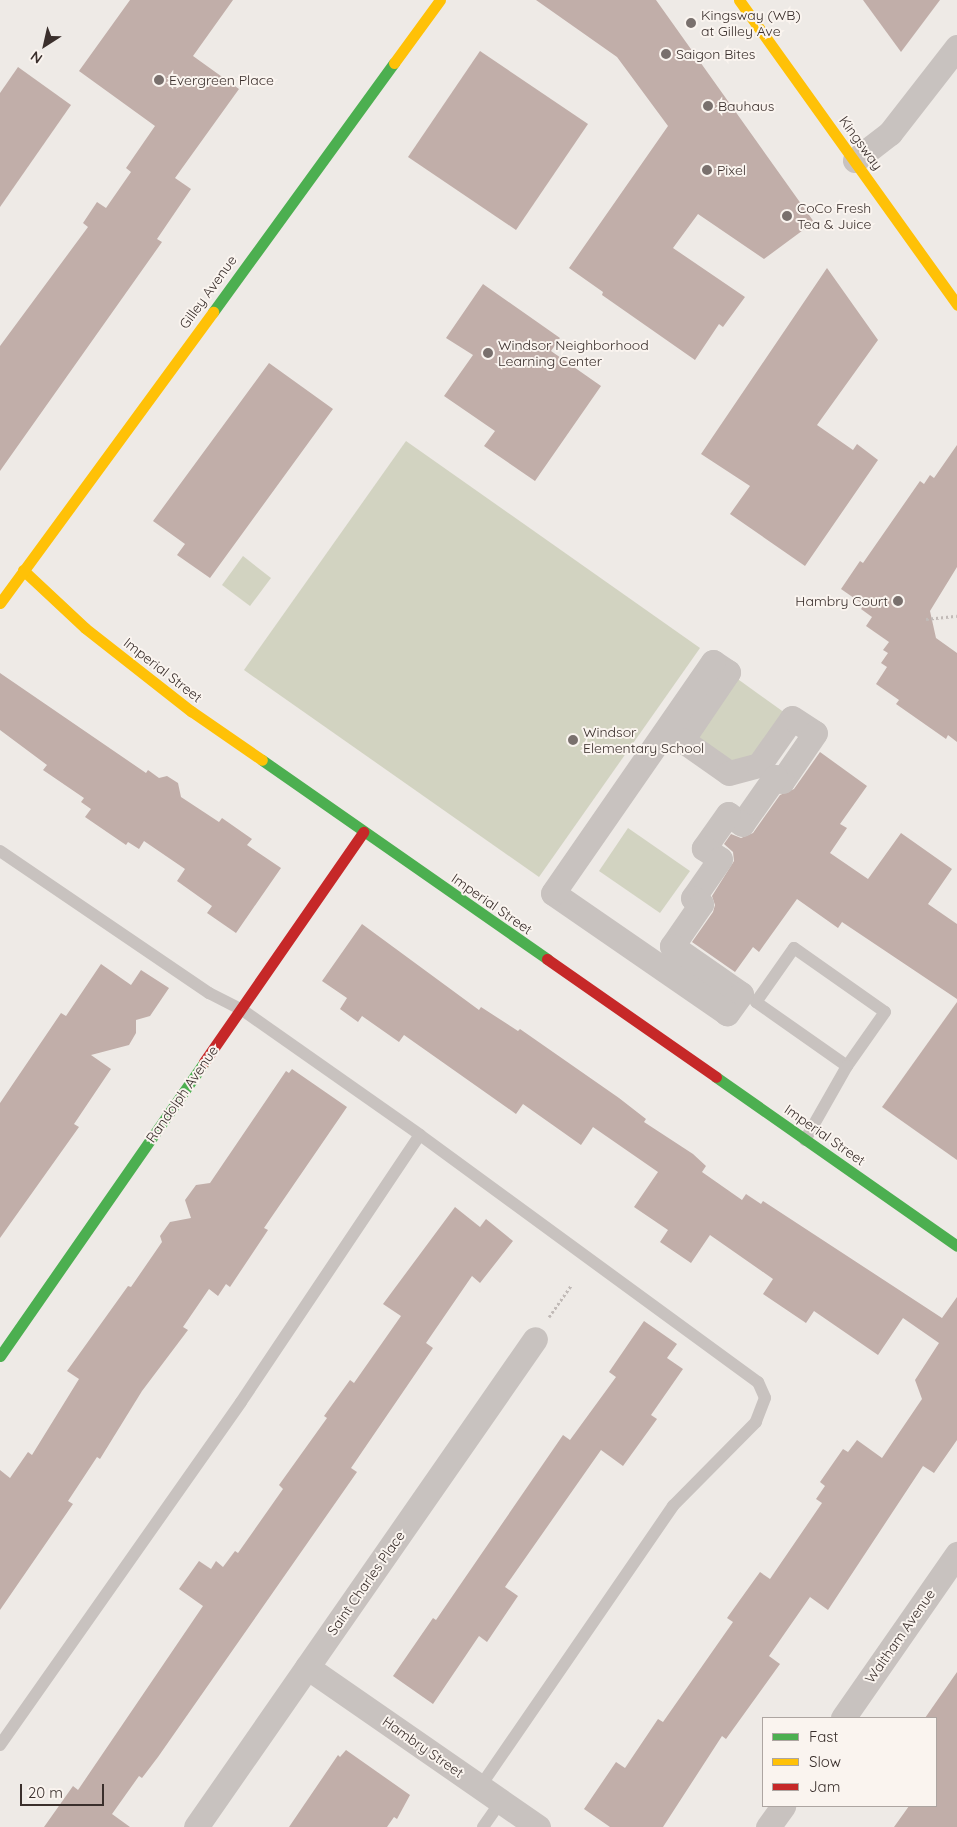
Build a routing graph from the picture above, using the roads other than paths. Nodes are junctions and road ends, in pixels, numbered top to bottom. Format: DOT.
graph roads {
  1 [pos="440,0"];
  2 [pos="739,0"];
  3 [pos="957,46"];
  4 [pos="855,160"];
  5 [pos="957,305"];
  6 [pos="23,570"];
  7 [pos="0,603"];
  8 [pos="363,832"];
  9 [pos="0,851"];
  10 [pos="553,893"];
  11 [pos="241,1009"];
  12 [pos="847,1066"];
  13 [pos="420,1135"];
  14 [pos="805,1140"];
  15 [pos="957,1246"];
  16 [pos="535,1338"];
  17 [pos="0,1356"];
  18 [pos="957,1554"];
  19 [pos="307,1667"];
  20 [pos="844,1717"];
  21 [pos="0,1745"];
  22 [pos="480,1787"];
  23 [pos="501,1801"];
  24 [pos="782,1807"];
  25 [pos="196,1827"];
  26 [pos="483,1827"];
  27 [pos="538,1827"];
  28 [pos="768,1827"];
  1 -- 6 [label="street, Gilley Avenue"];
  2 -- 4 [label="street, Kingsway"];
  3 -- 4 [label="street"];
  4 -- 5 [label="street, Kingsway"];
  6 -- 7 [label="street, Gilley Avenue"];
  6 -- 8 [label="street, Imperial Street"];
  8 -- 11 [label="street, Randolph Avenue"];
  8 -- 14 [label="street, Imperial Street"];
  9 -- 11 [label="lane"];
  10 -- 10 [label="street"];
  11 -- 13 [label="lane"];
  11 -- 17 [label="street, Randolph Avenue"];
  12 -- 12 [label="lane"];
  12 -- 14 [label="lane"];
  13 -- 21 [label="lane"];
  13 -- 22 [label="lane"];
  14 -- 15 [label="street, Imperial Street"];
  16 -- 19 [label="street, Saint Charles Place"];
  18 -- 20 [label="street, Waltham Avenue"];
  19 -- 22 [label="street, Hambry Street"];
  19 -- 25 [label="street, Saint Charles Place"];
  22 -- 23 [label="street, Hambry Street"];
  23 -- 26 [label="lane"];
  23 -- 27 [label="street, Hambry Street"];
  24 -- 28 [label="street"];
}
